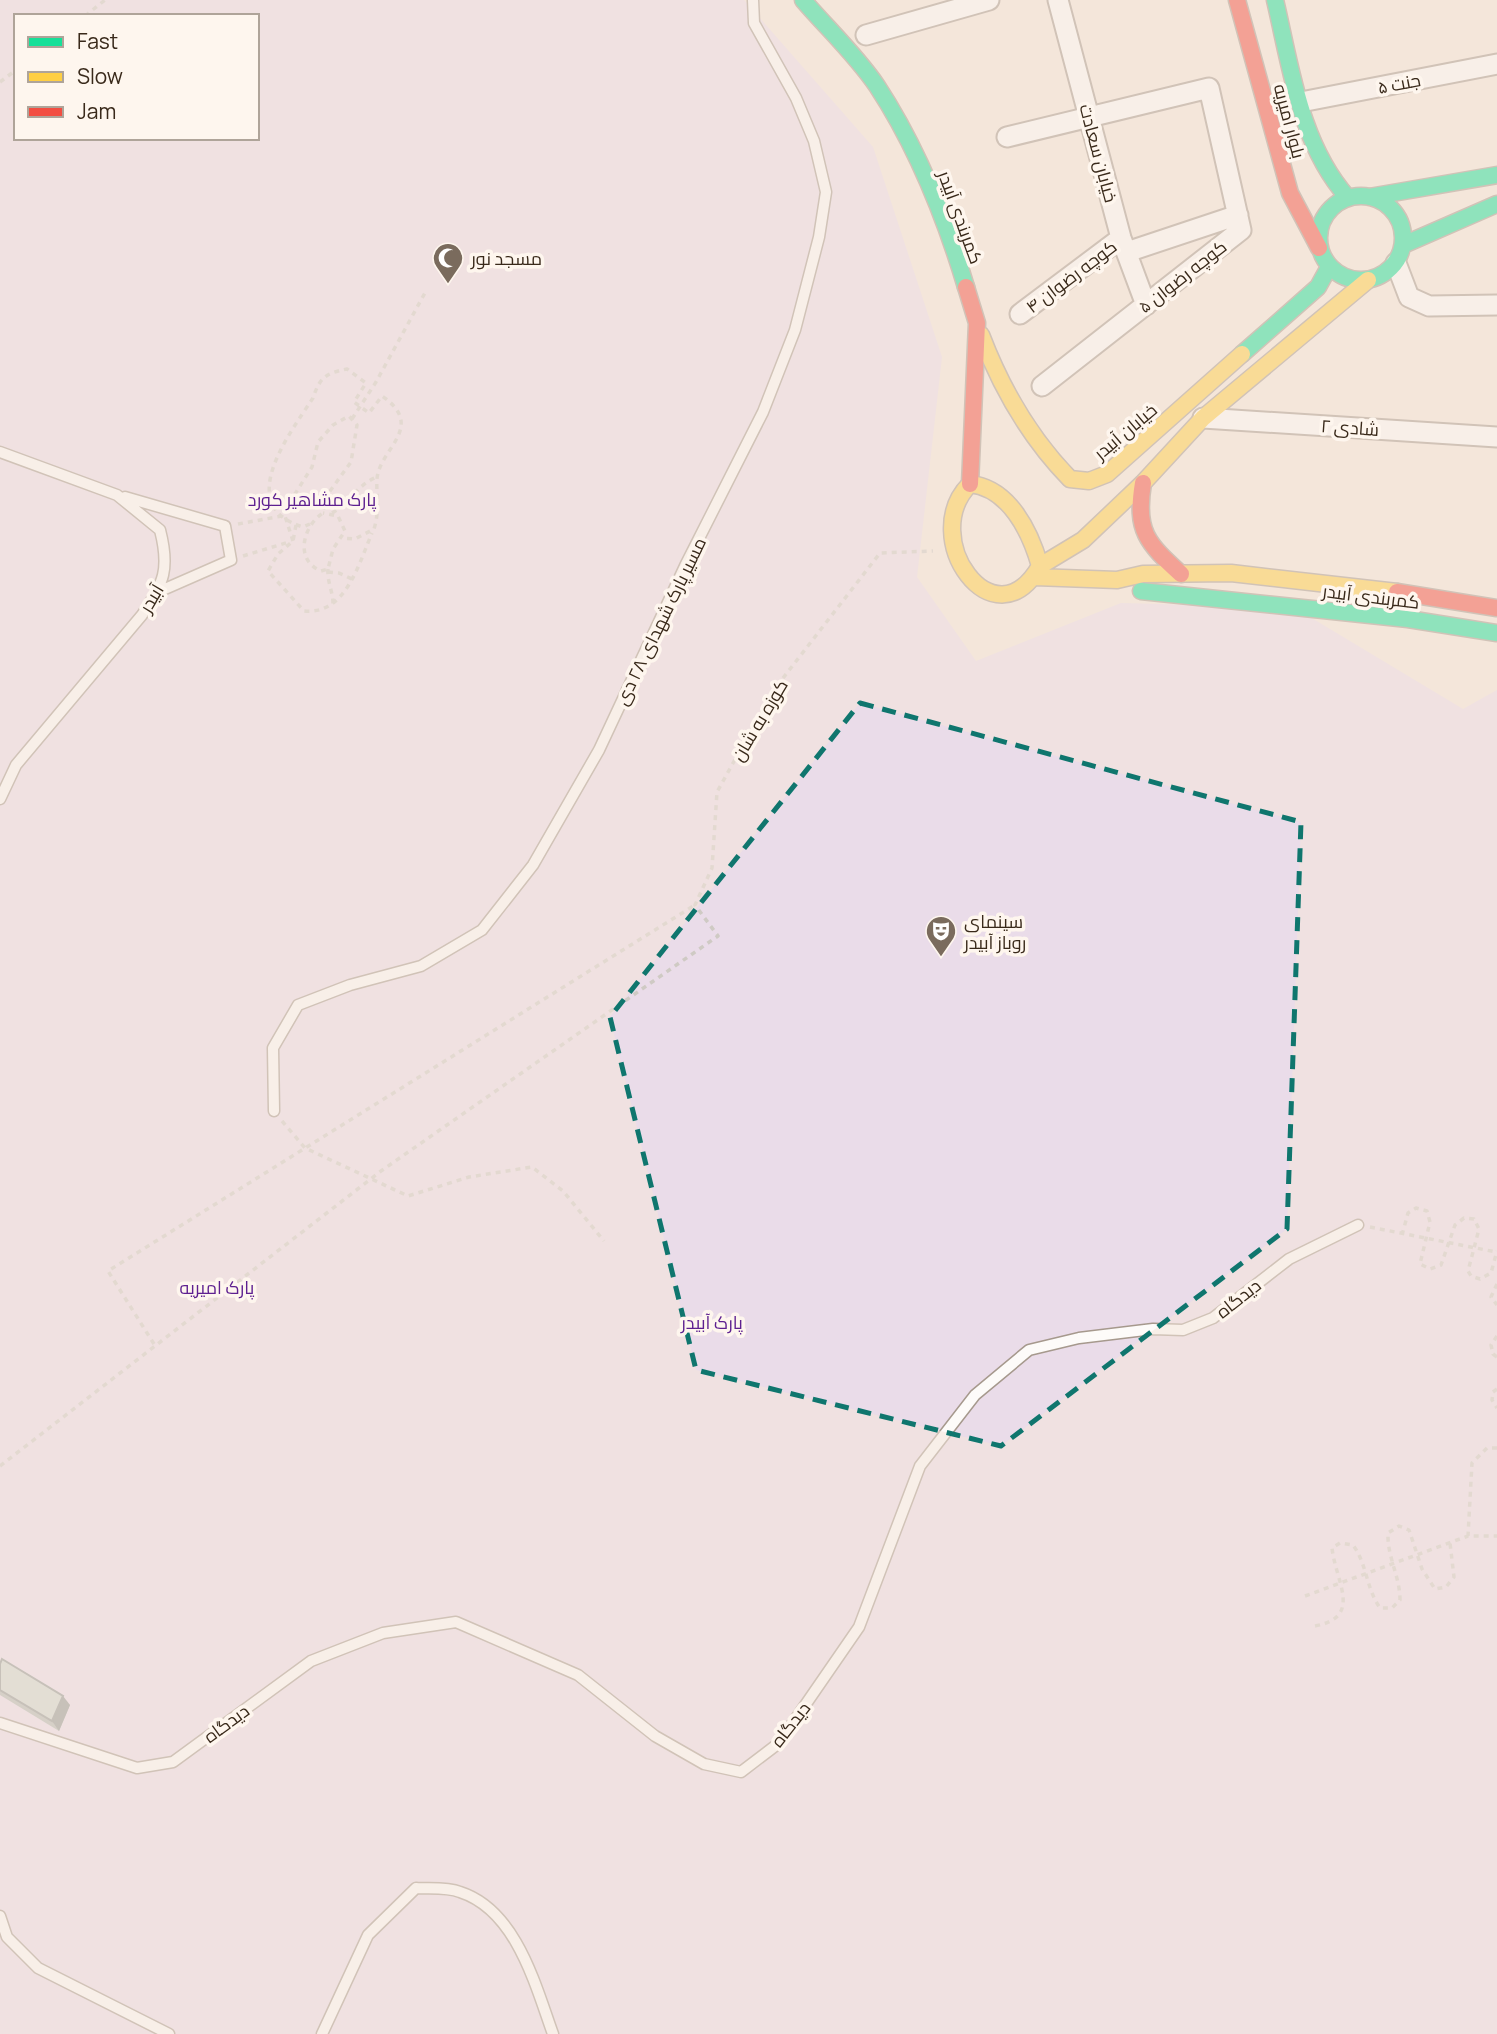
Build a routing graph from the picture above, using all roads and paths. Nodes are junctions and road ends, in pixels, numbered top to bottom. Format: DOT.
graph roads {
  1 [pos="106,0"];
  2 [pos="752,0"];
  3 [pos="803,0"];
  4 [pos="989,0"];
  5 [pos="1058,0"];
  6 [pos="1237,0"];
  7 [pos="1275,0"];
  8 [pos="88,14"];
  9 [pos="866,35"];
  10 [pos="1497,64"];
  11 [pos="1301,102"];
  12 [pos="1088,115"];
  13 [pos="1007,137"];
  14 [pos="1497,175"];
  15 [pos="1369,197"];
  16 [pos="1348,198"];
  17 [pos="1497,204"];
  18 [pos="1238,215"];
  19 [pos="1124,245"];
  20 [pos="1320,248"];
  21 [pos="1400,254"];
  22 [pos="1329,267"];
  23 [pos="1368,281"];
  24 [pos="426,291"];
  25 [pos="1146,304"];
  26 [pos="1497,305"];
  27 [pos="1020,314"];
  28 [pos="977,323"];
  29 [pos="1042,386"];
  30 [pos="360,406"];
  31 [pos="1203,418"];
  32 [pos="352,419"];
  33 [pos="1497,437"];
  34 [pos="0,452"];
  35 [pos="377,477"];
  36 [pos="1143,483"];
  37 [pos="970,484"];
  38 [pos="117,495"];
  39 [pos="323,513"];
  40 [pos="332,513"];
  41 [pos="285,516"];
  42 [pos="310,524"];
  43 [pos="296,525"];
  44 [pos="225,526"];
  45 [pos="374,529"];
  46 [pos="342,538"];
  47 [pos="293,541"];
  48 [pos="956,550"];
  49 [pos="231,560"];
  50 [pos="328,571"];
  51 [pos="1038,571"];
  52 [pos="1181,574"];
  53 [pos="352,579"];
  54 [pos="1116,580"];
  55 [pos="158,592"];
  56 [pos="333,604"];
  57 [pos="1497,608"];
  58 [pos="1497,633"];
  59 [pos="0,799"];
  60 [pos="695,905"];
  61 [pos="274,1111"];
  62 [pos="304,1148"];
  63 [pos="370,1180"];
  64 [pos="1357,1225"];
  65 [pos="1402,1234"];
  66 [pos="1426,1239"];
  67 [pos="604,1241"];
  68 [pos="1449,1243"];
  69 [pos="1474,1248"];
  70 [pos="1497,1252"];
  71 [pos="1497,1284"];
  72 [pos="1497,1305"];
  73 [pos="1497,1336"];
  74 [pos="154,1345"];
  75 [pos="1497,1357"];
  76 [pos="1497,1389"];
  77 [pos="1497,1408"];
  78 [pos="1497,1448"];
  79 [pos="0,1466"];
  80 [pos="1468,1536"];
  81 [pos="1497,1536"];
  82 [pos="1450,1543"];
  83 [pos="1418,1555"];
  84 [pos="1393,1564"];
  85 [pos="1367,1573"];
  86 [pos="1338,1584"];
  87 [pos="1306,1596"];
  88 [pos="1315,1626"];
  89 [pos="0,1724"];
  90 [pos="0,1916"];
  91 [pos="169,2034"];
  92 [pos="322,2034"];
  93 [pos="553,2034"];
  1 -- 8 [label="path"];
  2 -- 61 [label="lane, مسیر پارک شهدای ۲۸ دی"];
  3 -- 28 [label="main road, کمربندی آبیدر"];
  4 -- 9 [label="street"];
  5 -- 12 [label="street, خیابان سعادت"];
  6 -- 20 [label="main road, بلوار امیریه"];
  7 -- 11 [label="main road, بلوار امیریه"];
  10 -- 11 [label="street, جنت ۵"];
  11 -- 16 [label="main road, بلوار امیریه"];
  12 -- 13 [label="street"];
  12 -- 18 [label="street"];
  12 -- 19 [label="street, خیابان سعادت"];
  14 -- 15 [label="main road"];
  15 -- 16 [label="main road"];
  15 -- 21 [label="main road"];
  16 -- 20 [label="main road"];
  17 -- 21 [label="main road"];
  18 -- 19 [label="street, کوچه رضوان ۴"];
  18 -- 25 [label="street, کوچه رضوان ۵"];
  19 -- 25 [label="street, خیابان سعادت"];
  19 -- 27 [label="street, کوچه رضوان ۴"];
  20 -- 22 [label="main road"];
  21 -- 23 [label="main road"];
  21 -- 26 [label="street"];
  22 -- 23 [label="main road"];
  22 -- 28 [label="main road, خیابان آبیدر"];
  23 -- 31 [label="main road"];
  24 -- 30 [label="path"];
  25 -- 29 [label="street, کوچه رضوان ۵"];
  28 -- 37 [label="main road, کمربندی آبیدر"];
  30 -- 32 [label="path"];
  30 -- 35 [label="path"];
  30 -- 41 [label="path"];
  31 -- 33 [label="street, شادی ۲"];
  31 -- 36 [label="main road"];
  32 -- 39 [label="path"];
  32 -- 41 [label="path"];
  34 -- 38 [label="lane, آبیدر"];
  35 -- 40 [label="path"];
  35 -- 45 [label="path"];
  36 -- 51 [label="main road"];
  36 -- 52 [label="main road"];
  37 -- 48 [label="main road"];
  37 -- 51 [label="main road"];
  38 -- 44 [label="lane"];
  38 -- 55 [label="lane, آبیدر"];
  39 -- 40 [label="path"];
  39 -- 42 [label="path"];
  40 -- 46 [label="path"];
  41 -- 43 [label="path"];
  41 -- 44 [label="path"];
  41 -- 47 [label="path"];
  42 -- 43 [label="path"];
  42 -- 50 [label="path"];
  43 -- 47 [label="path"];
  44 -- 49 [label="lane"];
  45 -- 46 [label="path"];
  45 -- 53 [label="path"];
  46 -- 50 [label="path"];
  47 -- 49 [label="path"];
  47 -- 56 [label="path"];
  48 -- 51 [label="main road"];
  48 -- 60 [label="path, کوزه به شان"];
  49 -- 55 [label="lane"];
  50 -- 53 [label="path"];
  50 -- 56 [label="path"];
  51 -- 54 [label="main road, کمربندی آبیدر"];
  52 -- 54 [label="main road, کمربندی آبیدر"];
  52 -- 57 [label="main road, کمربندی آبیدر"];
  53 -- 56 [label="path"];
  54 -- 58 [label="main road, کمربندی آبیدر"];
  55 -- 59 [label="lane, آبیدر"];
  60 -- 62 [label="path"];
  60 -- 63 [label="path"];
  61 -- 62 [label="path"];
  62 -- 63 [label="path"];
  62 -- 74 [label="path"];
  63 -- 67 [label="path"];
  63 -- 74 [label="path"];
  64 -- 65 [label="path"];
  64 -- 89 [label="lane, دیدگاه"];
  65 -- 66 [label="path"];
  65 -- 66 [label="path"];
  66 -- 68 [label="path"];
  66 -- 68 [label="path"];
  68 -- 69 [label="path"];
  68 -- 69 [label="path"];
  69 -- 70 [label="path"];
  69 -- 70 [label="path"];
  71 -- 72 [label="path"];
  73 -- 75 [label="path"];
  74 -- 79 [label="path"];
  76 -- 77 [label="path"];
  78 -- 80 [label="path"];
  80 -- 81 [label="path"];
  80 -- 82 [label="path"];
  82 -- 83 [label="path"];
  82 -- 83 [label="path"];
  83 -- 84 [label="path"];
  83 -- 84 [label="path"];
  84 -- 85 [label="path"];
  84 -- 85 [label="path"];
  85 -- 86 [label="path"];
  85 -- 86 [label="path"];
  86 -- 87 [label="path"];
  86 -- 88 [label="path"];
  90 -- 91 [label="lane"];
  92 -- 93 [label="lane"];
}
